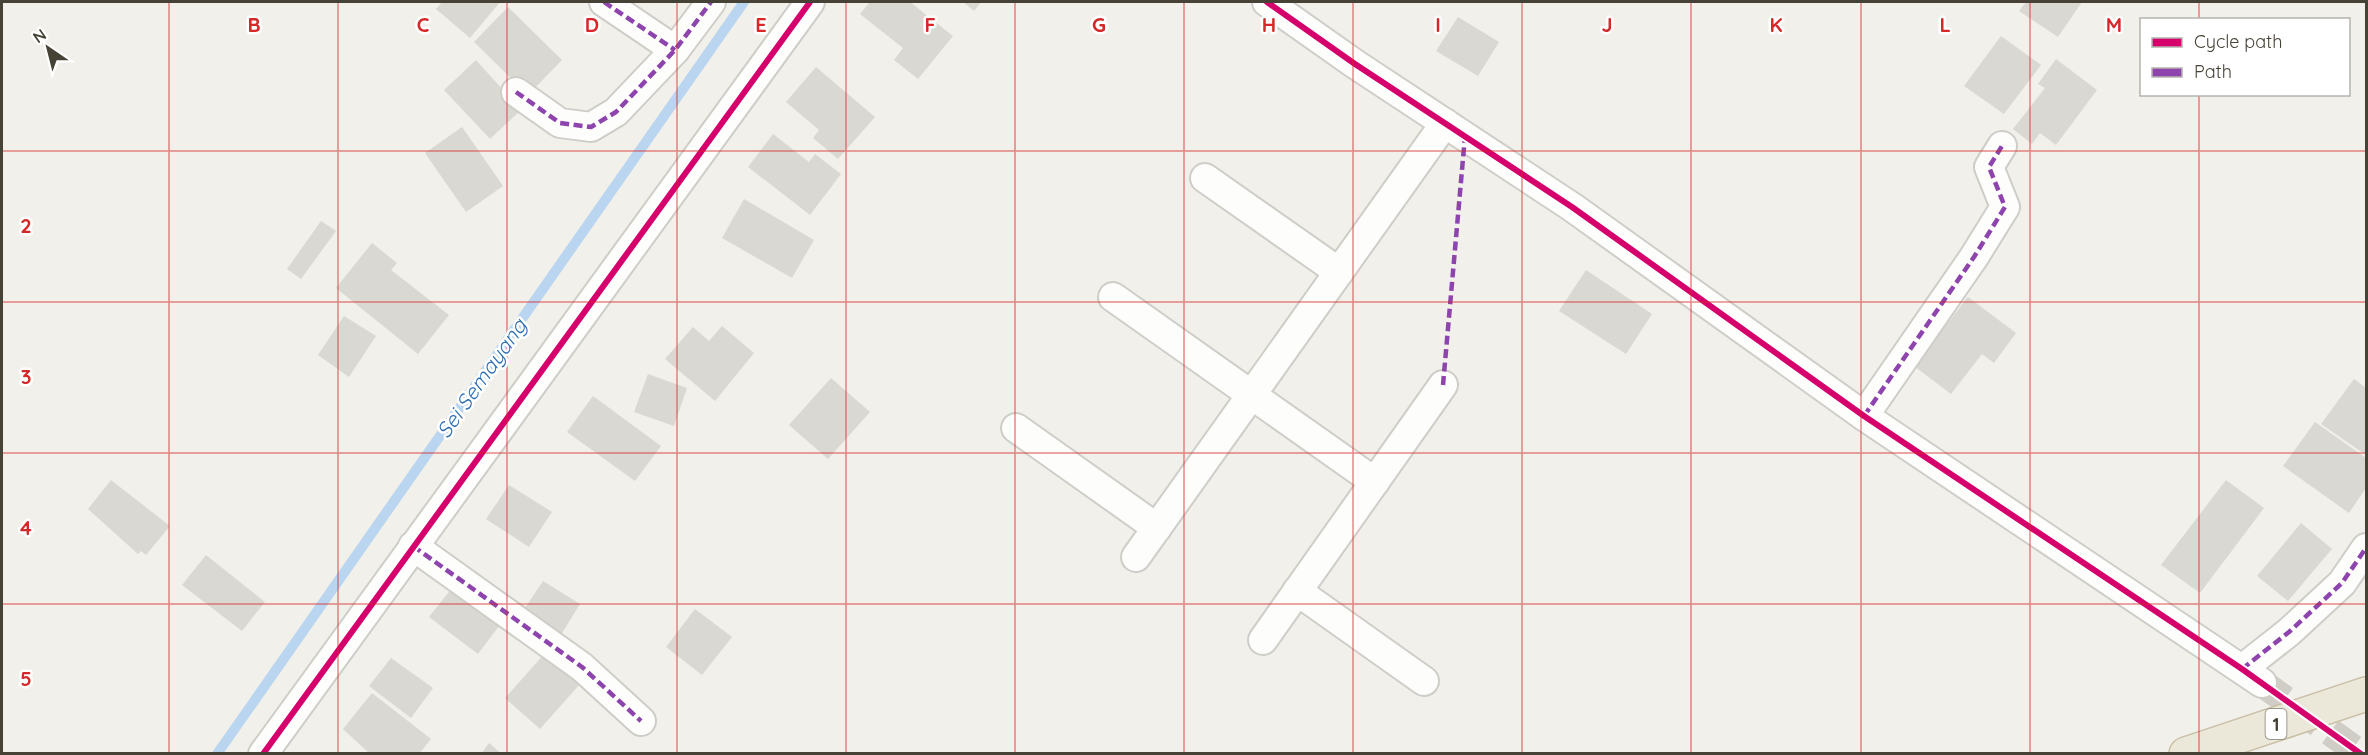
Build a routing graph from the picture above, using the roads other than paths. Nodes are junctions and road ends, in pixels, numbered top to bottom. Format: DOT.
graph roads {
  1 [pos="604,2"];
  2 [pos="711,2"];
  3 [pos="810,2"];
  4 [pos="1267,2"];
  5 [pos="675,50"];
  6 [pos="516,92"];
  7 [pos="1444,123"];
  8 [pos="2002,146"];
  9 [pos="1205,177"];
  10 [pos="1339,272"];
  11 [pos="1113,297"];
  12 [pos="1443,385"];
  13 [pos="1251,395"];
  14 [pos="1864,416"];
  15 [pos="1016,428"];
  16 [pos="1375,482"];
  17 [pos="1157,528"];
  18 [pos="413,546"];
  19 [pos="2367,548"];
  20 [pos="1136,557"];
  21 [pos="1297,591"];
  22 [pos="1263,640"];
  23 [pos="1424,681"];
  24 [pos="2367,694"];
  25 [pos="641,721"];
  26 [pos="262,753"];
  27 [pos="2186,753"];
  1 -- 5 [label="street"];
  2 -- 5 [label="street"];
  3 -- 18 [label="street"];
  4 -- 7 [label="street"];
  5 -- 6 [label="street"];
  7 -- 10 [label="street"];
  7 -- 14 [label="street"];
  8 -- 14 [label="street"];
  9 -- 10 [label="street"];
  10 -- 13 [label="street"];
  11 -- 13 [label="street"];
  12 -- 16 [label="street"];
  13 -- 16 [label="street"];
  13 -- 17 [label="street"];
  14 -- 19 [label="street"];
  15 -- 17 [label="street"];
  16 -- 21 [label="street"];
  17 -- 20 [label="street"];
  18 -- 25 [label="street"];
  18 -- 26 [label="street"];
  21 -- 22 [label="street"];
  21 -- 23 [label="street"];
  24 -- 27 [label="highway, 1"];
}
